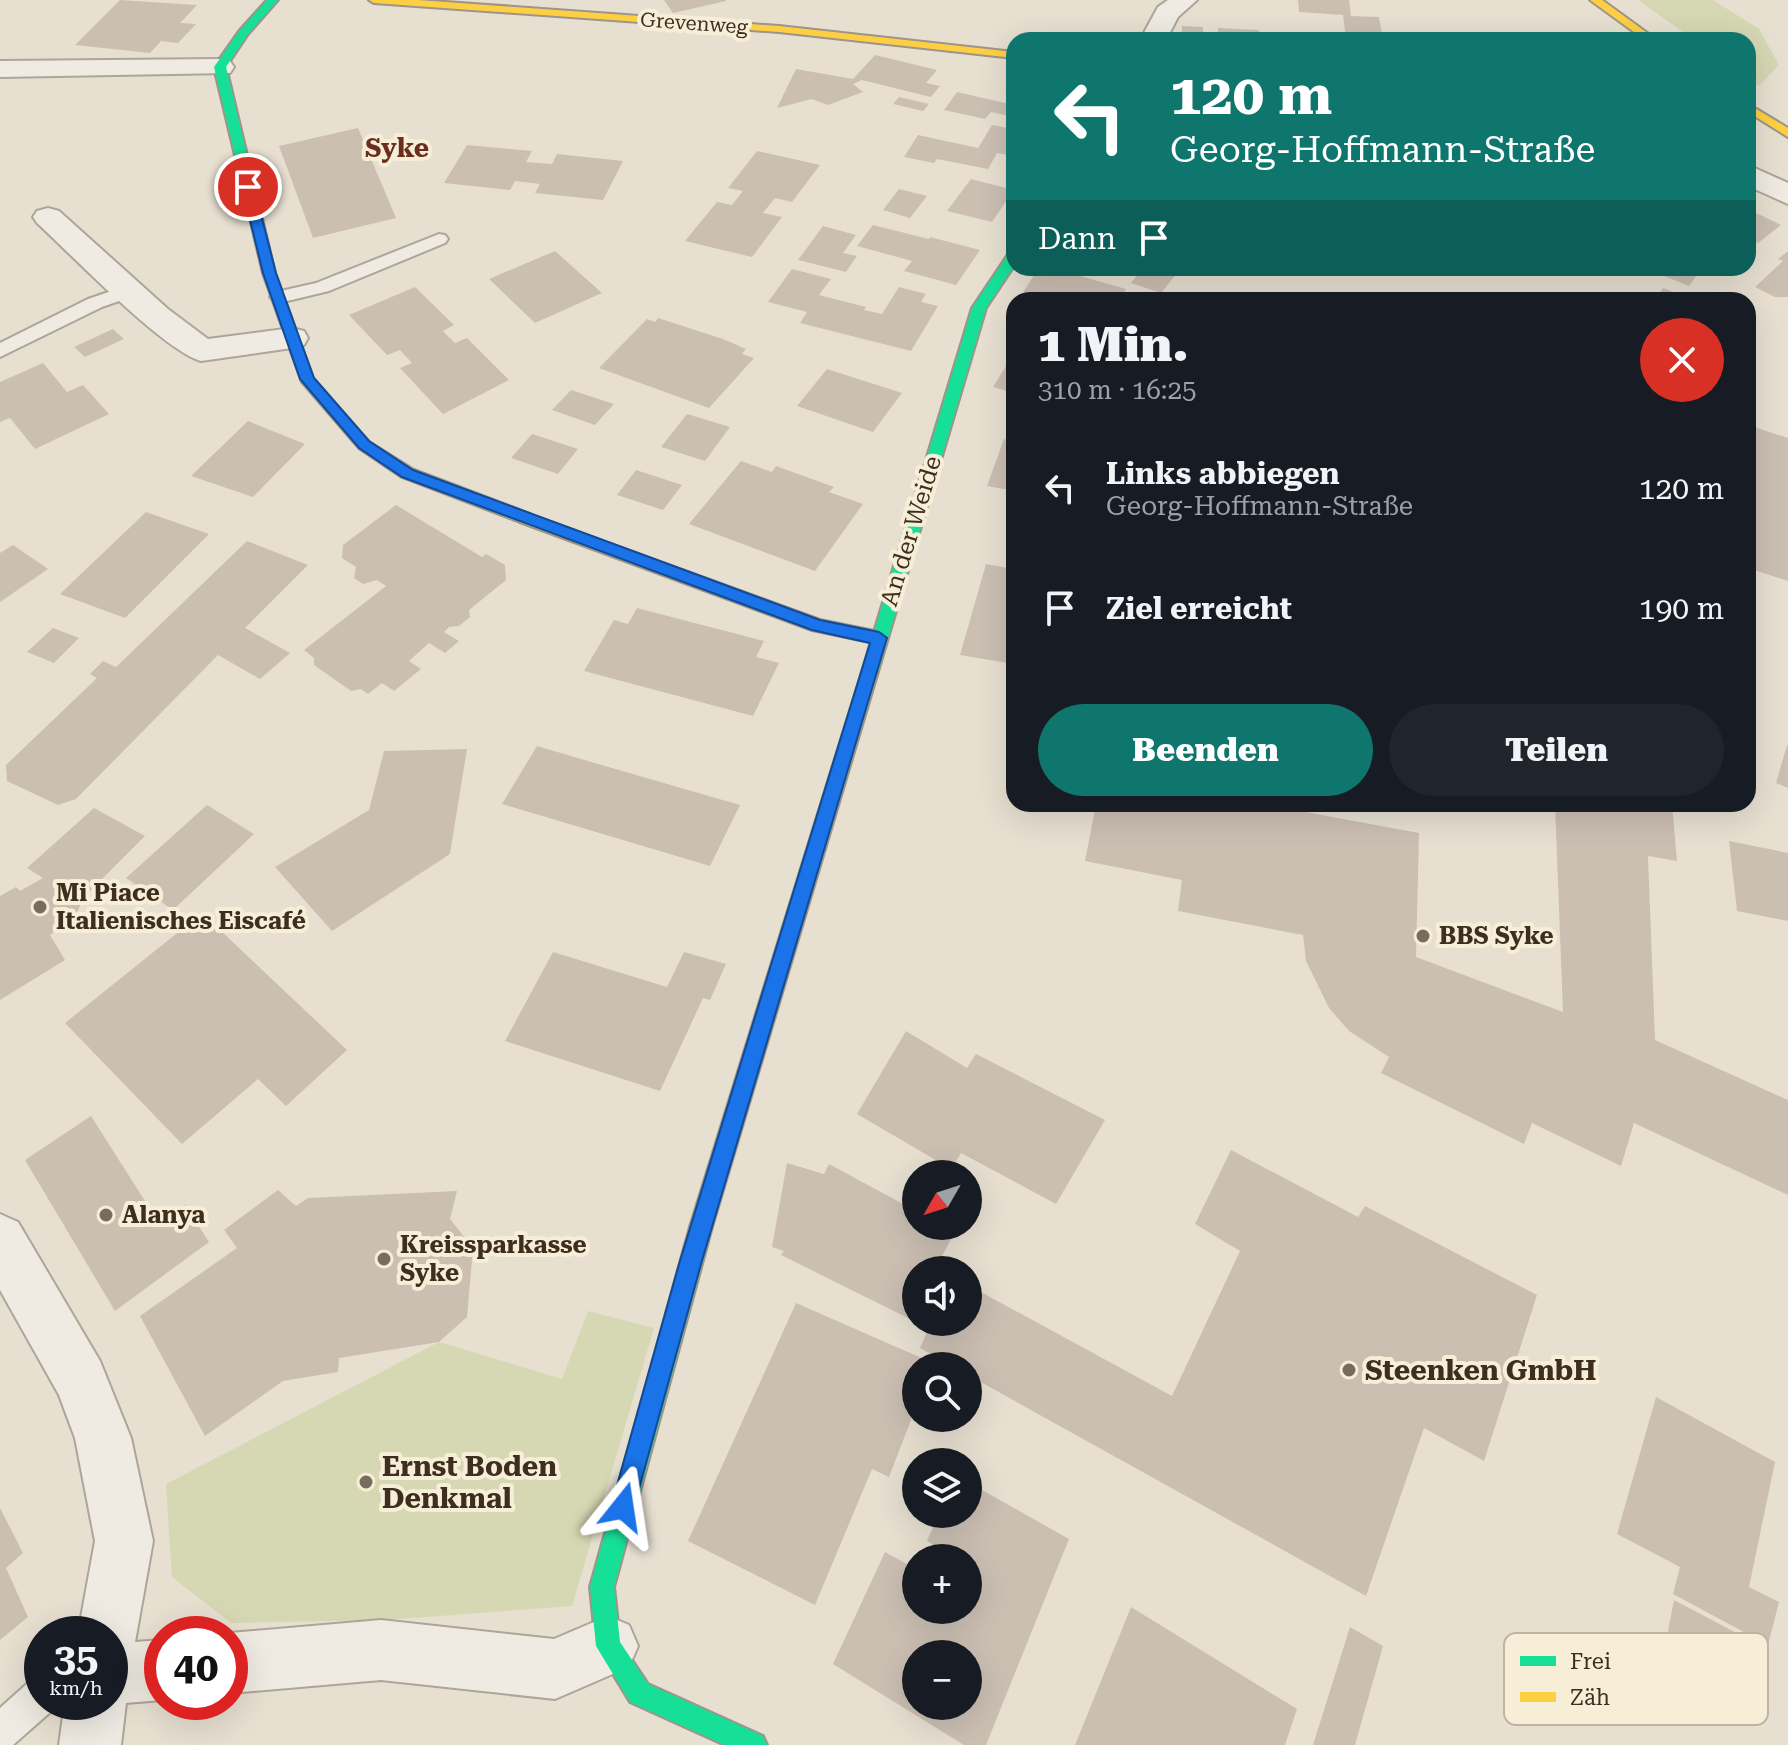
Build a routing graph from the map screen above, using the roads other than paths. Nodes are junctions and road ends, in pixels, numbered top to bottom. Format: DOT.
graph roads {
  1 [pos="273,0"];
  2 [pos="374,0"];
  3 [pos="1184,0"];
  4 [pos="1595,0"];
  5 [pos="1157,32"];
  6 [pos="1641,32"];
  7 [pos="1006,54"];
  8 [pos="220,67"];
  9 [pos="0,69"];
  10 [pos="1756,112"];
  11 [pos="1788,133"];
  12 [pos="1756,178"];
  13 [pos="1788,195"];
  14 [pos="48,217"];
  15 [pos="439,239"];
  16 [pos="1006,268"];
  17 [pos="129,291"];
  18 [pos="279,297"];
  19 [pos="292,338"];
  20 [pos="0,351"];
  21 [pos="879,638"];
  22 [pos="0,1240"];
  23 [pos="111,1616"];
  24 [pos="608,1646"];
  25 [pos="248,1661"];
  26 [pos="24,1711"];
  27 [pos="93,1720"];
  28 [pos="0,1732"];
  29 [pos="90,1745"];
  30 [pos="754,1745"];
  1 -- 8 [label="street"];
  2 -- 7 [label="street, Grevenweg"];
  3 -- 5 [label="street"];
  4 -- 6 [label="street"];
  8 -- 9 [label="street"];
  8 -- 18 [label="street"];
  10 -- 11 [label="street"];
  12 -- 13 [label="street"];
  14 -- 17 [label="street"];
  15 -- 18 [label="lane"];
  16 -- 21 [label="street, An der Weide"];
  17 -- 19 [label="street"];
  17 -- 20 [label="lane"];
  18 -- 19 [label="street"];
  19 -- 21 [label="street"];
  21 -- 24 [label="street, An der Weide"];
  22 -- 23 [label="street"];
  24 -- 25 [label="street"];
  24 -- 30 [label="street"];
  26 -- 28 [label="lane"];
  27 -- 29 [label="street"];
}
